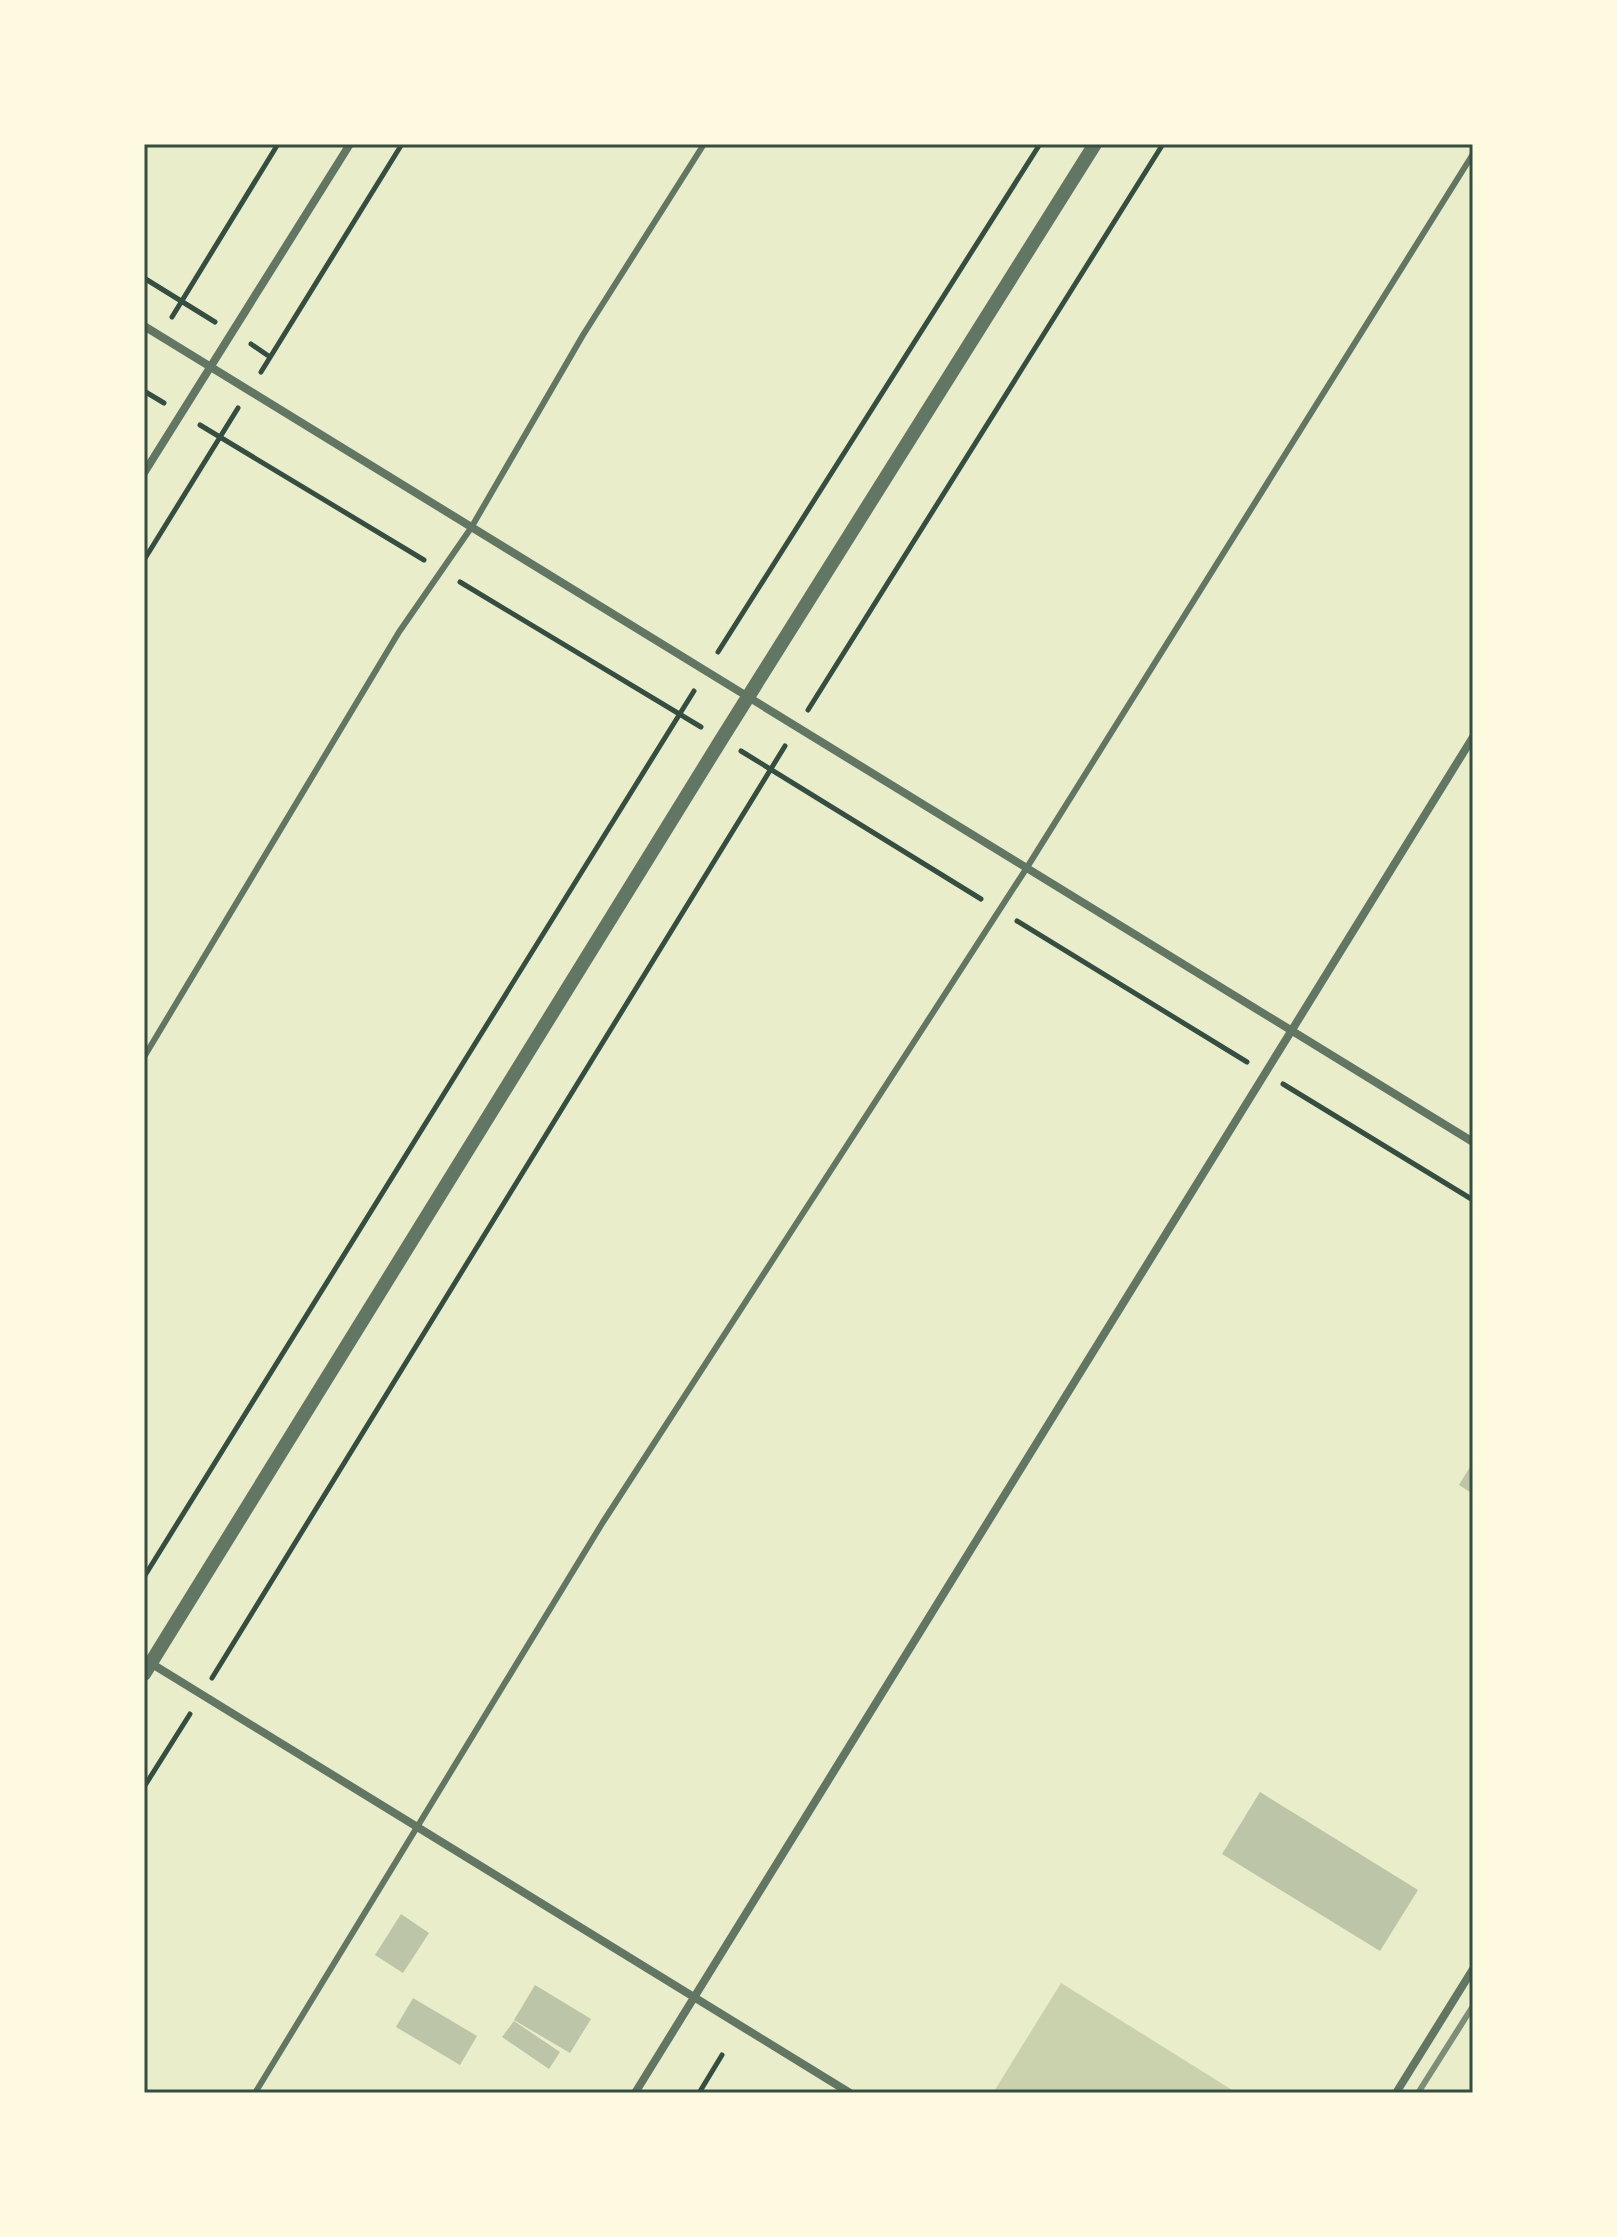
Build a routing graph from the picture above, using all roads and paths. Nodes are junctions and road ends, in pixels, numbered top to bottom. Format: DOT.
graph roads {
  1 [pos="278,144"];
  2 [pos="350,144"];
  3 [pos="402,144"];
  4 [pos="704,144"];
  5 [pos="1040,144"];
  6 [pos="1095,144"];
  7 [pos="1163,144"];
  8 [pos="1473,154"];
  9 [pos="144,278"];
  10 [pos="181,301"];
  11 [pos="144,326"];
  12 [pos="232,333"];
  13 [pos="160,336"];
  14 [pos="270,357"];
  15 [pos="210,368"];
  16 [pos="144,391"];
  17 [pos="249,391"];
  18 [pos="181,414"];
  19 [pos="220,437"];
  20 [pos="144,473"];
  21 [pos="471,528"];
  22 [pos="144,560"];
  23 [pos="441,570"];
  24 [pos="706,672"];
  25 [pos="747,698"];
  26 [pos="679,714"];
  27 [pos="797,728"];
  28 [pos="1473,737"];
  29 [pos="721,740"];
  30 [pos="770,770"];
  31 [pos="1026,869"];
  32 [pos="999,910"];
  33 [pos="1291,1031"];
  34 [pos="144,1057"];
  35 [pos="1266,1073"];
  36 [pos="1473,1142"];
  37 [pos="1473,1200"];
  38 [pos="144,1577"];
  39 [pos="146,1666"];
  40 [pos="202,1695"];
  41 [pos="144,1787"];
  42 [pos="419,1828"];
  43 [pos="1473,1969"];
  44 [pos="695,1998"];
  45 [pos="722,2055"];
  46 [pos="255,2093"];
  47 [pos="635,2093"];
  48 [pos="699,2093"];
  49 [pos="850,2093"];
  50 [pos="1396,2093"];
  1 -- 10 [label="path"];
  2 -- 12 [label="street"];
  3 -- 14 [label="path"];
  4 -- 21 [label="lane"];
  5 -- 24 [label="path"];
  6 -- 25 [label="street"];
  7 -- 27 [label="path"];
  8 -- 31 [label="lane"];
  9 -- 10 [label="path"];
  10 -- 12 [label="path"];
  10 -- 13 [label="path"];
  11 -- 13 [label="street"];
  12 -- 14 [label="path"];
  12 -- 15 [label="street"];
  13 -- 15 [label="street"];
  14 -- 17 [label="path"];
  15 -- 17 [label="street"];
  15 -- 18 [label="street"];
  16 -- 18 [label="path"];
  17 -- 19 [label="path"];
  17 -- 21 [label="street"];
  18 -- 19 [label="path"];
  18 -- 20 [label="street"];
  19 -- 22 [label="path"];
  19 -- 23 [label="path"];
  21 -- 23 [label="lane"];
  21 -- 24 [label="street"];
  23 -- 26 [label="path"];
  23 -- 34 [label="lane"];
  24 -- 25 [label="street"];
  24 -- 26 [label="path"];
  25 -- 27 [label="street"];
  25 -- 29 [label="street"];
  26 -- 29 [label="path"];
  26 -- 38 [label="path"];
  27 -- 30 [label="path"];
  27 -- 31 [label="street"];
  28 -- 33 [label="street"];
  29 -- 30 [label="path"];
  29 -- 39 [label="street"];
  30 -- 32 [label="path"];
  30 -- 40 [label="path"];
  31 -- 32 [label="lane"];
  31 -- 33 [label="street"];
  32 -- 35 [label="path"];
  32 -- 42 [label="lane"];
  33 -- 35 [label="street"];
  33 -- 36 [label="street"];
  35 -- 37 [label="path"];
  35 -- 44 [label="street"];
  39 -- 40 [label="street"];
  40 -- 41 [label="path"];
  40 -- 42 [label="street"];
  42 -- 44 [label="street"];
  42 -- 46 [label="lane"];
  43 -- 50 [label="street"];
  44 -- 47 [label="street"];
  44 -- 49 [label="street"];
  45 -- 48 [label="path"];
}
